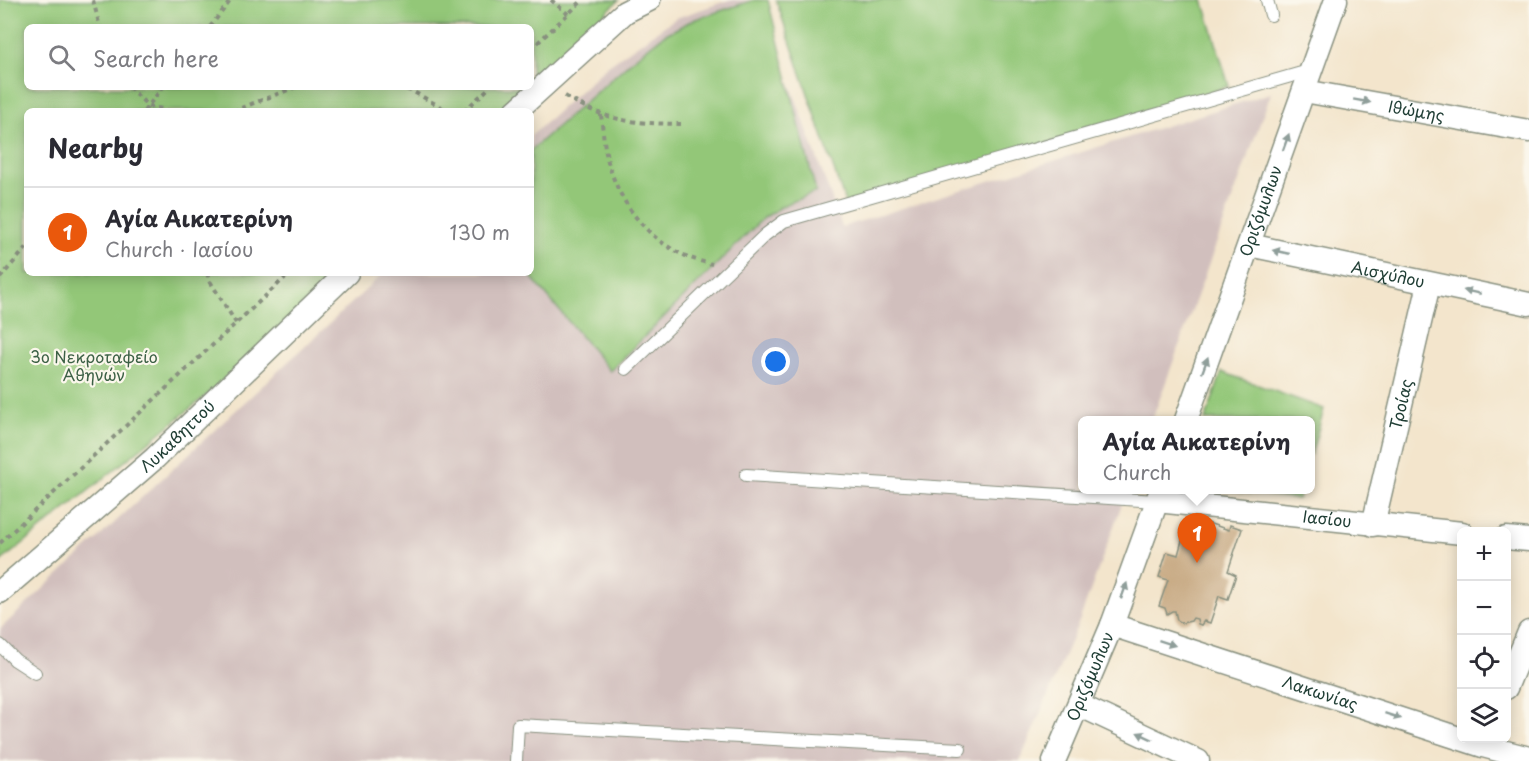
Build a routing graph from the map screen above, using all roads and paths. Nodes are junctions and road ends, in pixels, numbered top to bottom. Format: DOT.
graph roads {
  1 [pos="93,0"];
  2 [pos="231,0"];
  3 [pos="551,0"];
  4 [pos="583,0"];
  5 [pos="649,0"];
  6 [pos="1267,0"];
  7 [pos="1336,0"];
  8 [pos="568,14"];
  9 [pos="1271,15"];
  10 [pos="98,24"];
  11 [pos="212,24"];
  12 [pos="534,46"];
  13 [pos="1308,80"];
  14 [pos="545,84"];
  15 [pos="132,90"];
  16 [pos="161,90"];
  17 [pos="288,90"];
  18 [pos="408,90"];
  19 [pos="487,90"];
  20 [pos="148,106"];
  21 [pos="158,108"];
  22 [pos="241,108"];
  23 [pos="443,108"];
  24 [pos="467,108"];
  25 [pos="519,108"];
  26 [pos="602,115"];
  27 [pos="681,124"];
  28 [pos="1529,131"];
  29 [pos="1249,245"];
  30 [pos="24,250"];
  31 [pos="730,268"];
  32 [pos="208,276"];
  33 [pos="287,276"];
  34 [pos="344,276"];
  35 [pos="0,278"];
  36 [pos="1429,284"];
  37 [pos="1529,304"];
  38 [pos="236,323"];
  39 [pos="626,369"];
  40 [pos="1187,416"];
  41 [pos="746,475"];
  42 [pos="1078,491"];
  43 [pos="1138,494"];
  44 [pos="1159,495"];
  45 [pos="1373,525"];
  46 [pos="1457,533"];
  47 [pos="1511,538"];
  48 [pos="1529,540"];
  49 [pos="0,543"];
  50 [pos="0,592"];
  51 [pos="1112,625"];
  52 [pos="1529,632"];
  53 [pos="0,645"];
  54 [pos="35,673"];
  55 [pos="1511,676"];
  56 [pos="1079,705"];
  57 [pos="1482,748"];
  58 [pos="960,749"];
  59 [pos="1529,758"];
  60 [pos="516,761"];
  61 [pos="1054,761"];
  62 [pos="1198,761"];
  1 -- 10 [label="path"];
  2 -- 11 [label="path"];
  3 -- 8 [label="path"];
  4 -- 8 [label="path"];
  5 -- 14 [label="street"];
  6 -- 9 [label="lane"];
  7 -- 13 [label="street, Οριζόμυλων"];
  8 -- 12 [label="path"];
  13 -- 28 [label="street, Ιθώμης, one-way"];
  29 -- 13 [label="street, Οριζόμυλων, one-way"];
  13 -- 31 [label="lane"];
  14 -- 25 [label="street"];
  14 -- 26 [label="path"];
  15 -- 20 [label="path"];
  16 -- 20 [label="path"];
  17 -- 22 [label="path"];
  18 -- 23 [label="path"];
  19 -- 24 [label="path"];
  20 -- 21 [label="path"];
  26 -- 27 [label="path"];
  26 -- 31 [label="path"];
  36 -- 29 [label="street, Αισχύλου, one-way"];
  40 -- 29 [label="street, Οριζόμυλων, one-way"];
  30 -- 35 [label="path"];
  31 -- 39 [label="lane"];
  32 -- 38 [label="path"];
  33 -- 38 [label="path"];
  34 -- 50 [label="street, Λυκαβηττού"];
  37 -- 36 [label="street, Αισχύλου, one-way"];
  36 -- 45 [label="street, Τροίας"];
  38 -- 49 [label="path"];
  41 -- 42 [label="lane"];
  43 -- 44 [label="lane"];
  44 -- 45 [label="street, Ιασίου"];
  51 -- 44 [label="street, Οριζόμυλων, one-way"];
  45 -- 46 [label="street, Ιασίου"];
  47 -- 48 [label="street"];
  51 -- 56 [label="street, Οριζόμυλων"];
  51 -- 57 [label="street, Λακωνίας, one-way"];
  52 -- 55 [label="street"];
  53 -- 54 [label="lane"];
  56 -- 61 [label="street, Οριζόμυλων"];
  62 -- 56 [label="street, one-way"];
  57 -- 59 [label="street, Λακωνίας"];
  58 -- 60 [label="lane"];
}
